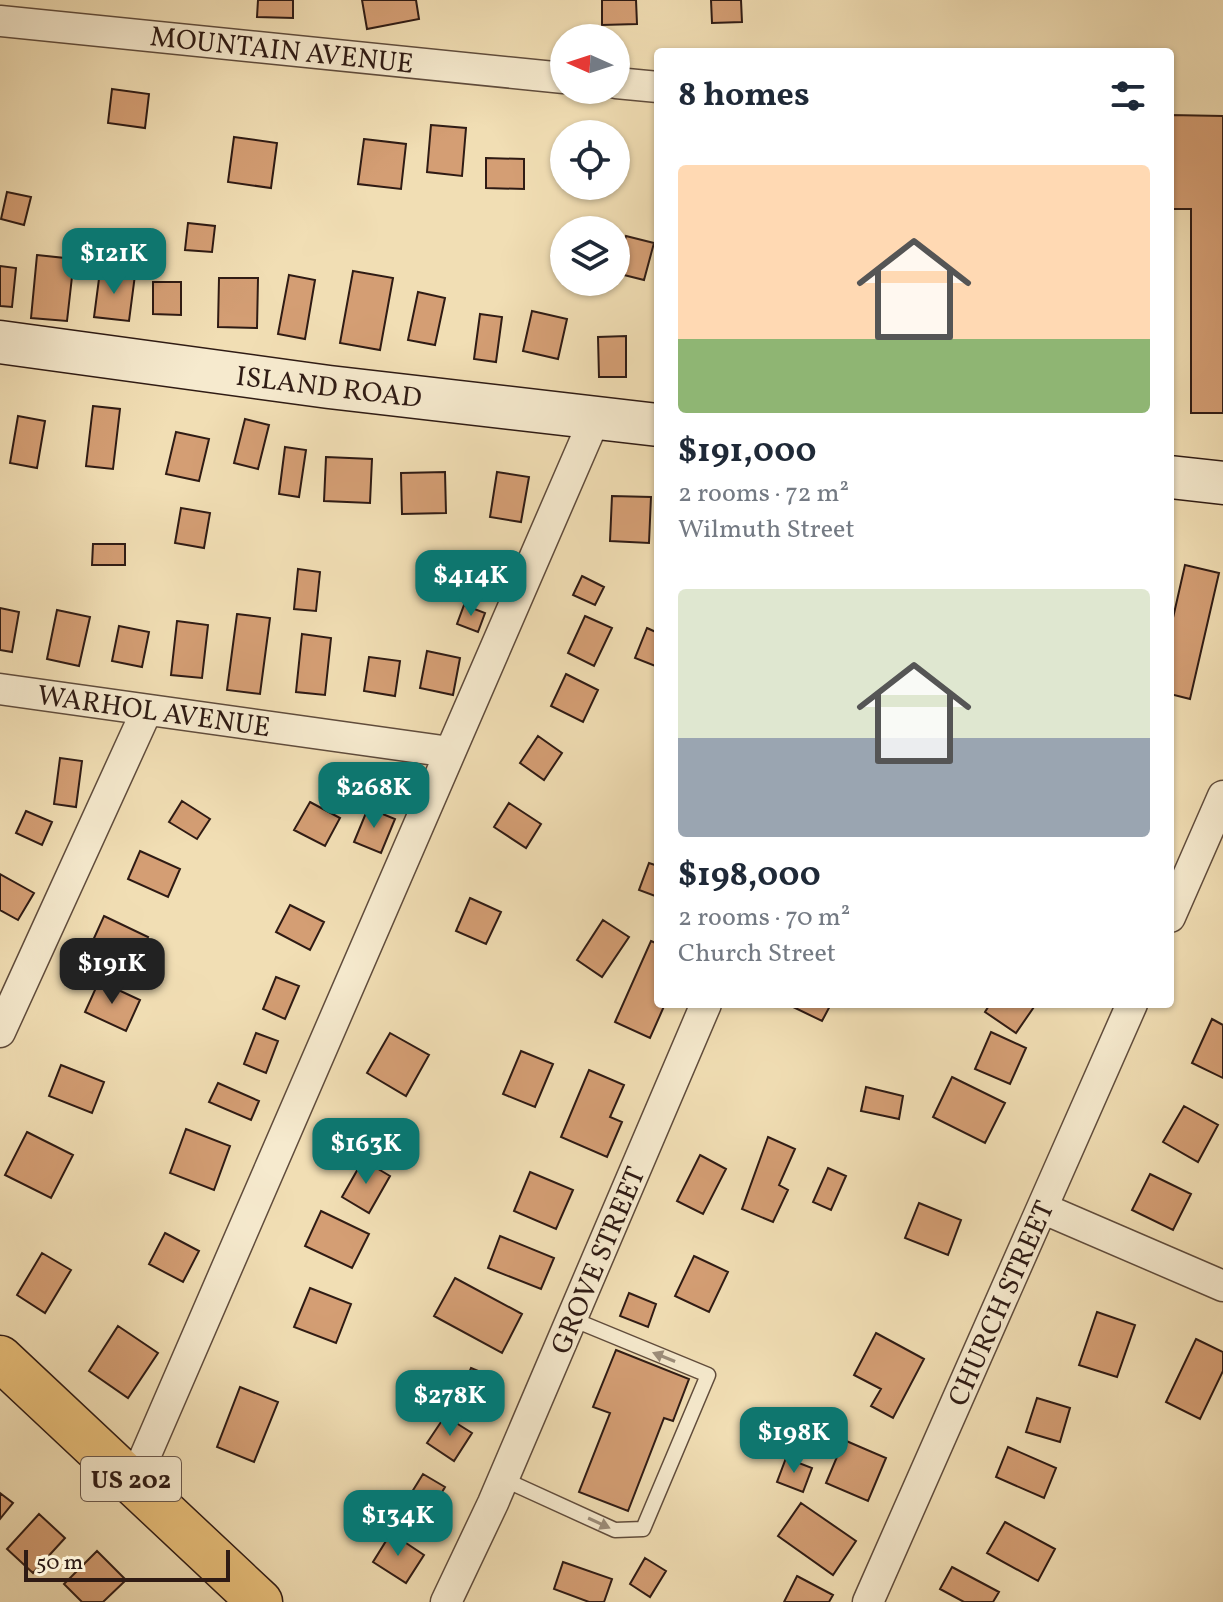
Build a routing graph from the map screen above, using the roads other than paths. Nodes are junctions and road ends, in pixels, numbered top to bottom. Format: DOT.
graph roads {
  1 [pos="9,0"];
  2 [pos="0,4"];
  3 [pos="0,21"];
  4 [pos="550,77"];
  5 [pos="630,84"];
  6 [pos="654,87"];
  7 [pos="0,342"];
  8 [pos="595,418"];
  9 [pos="654,425"];
  10 [pos="1174,477"];
  11 [pos="1223,483"];
  12 [pos="0,689"];
  13 [pos="147,710"];
  14 [pos="450,752"];
  15 [pos="1223,796"];
  16 [pos="1174,908"];
  17 [pos="704,1008"];
  18 [pos="1130,1008"];
  19 [pos="0,1032"];
  20 [pos="1042,1208"];
  21 [pos="1223,1286"];
  22 [pos="572,1319"];
  23 [pos="5,1373"];
  24 [pos="503,1479"];
  25 [pos="134,1482"];
  26 [pos="260,1602"];
  27 [pos="446,1602"];
  28 [pos="868,1602"];
  1 -- 2 [label="street"];
  3 -- 4 [label="street, MOUNTAIN AVENUE"];
  5 -- 6 [label="street"];
  7 -- 8 [label="main road, ISLAND ROAD"];
  8 -- 9 [label="main road, ISLAND ROAD"];
  8 -- 14 [label="street"];
  10 -- 11 [label="main road"];
  12 -- 13 [label="street, WARHOL AVENUE"];
  13 -- 14 [label="street, WARHOL AVENUE"];
  13 -- 19 [label="street"];
  14 -- 25 [label="street"];
  15 -- 16 [label="street"];
  17 -- 22 [label="street, GROVE STREET"];
  18 -- 20 [label="street, CHURCH STREET"];
  20 -- 21 [label="street"];
  20 -- 28 [label="street, CHURCH STREET"];
  22 -- 24 [label="street, GROVE STREET"];
  24 -- 22 [label="lane, one-way"];
  23 -- 25 [label="main road, US 202"];
  24 -- 27 [label="street, GROVE STREET"];
  25 -- 26 [label="main road, US 202"];
}
